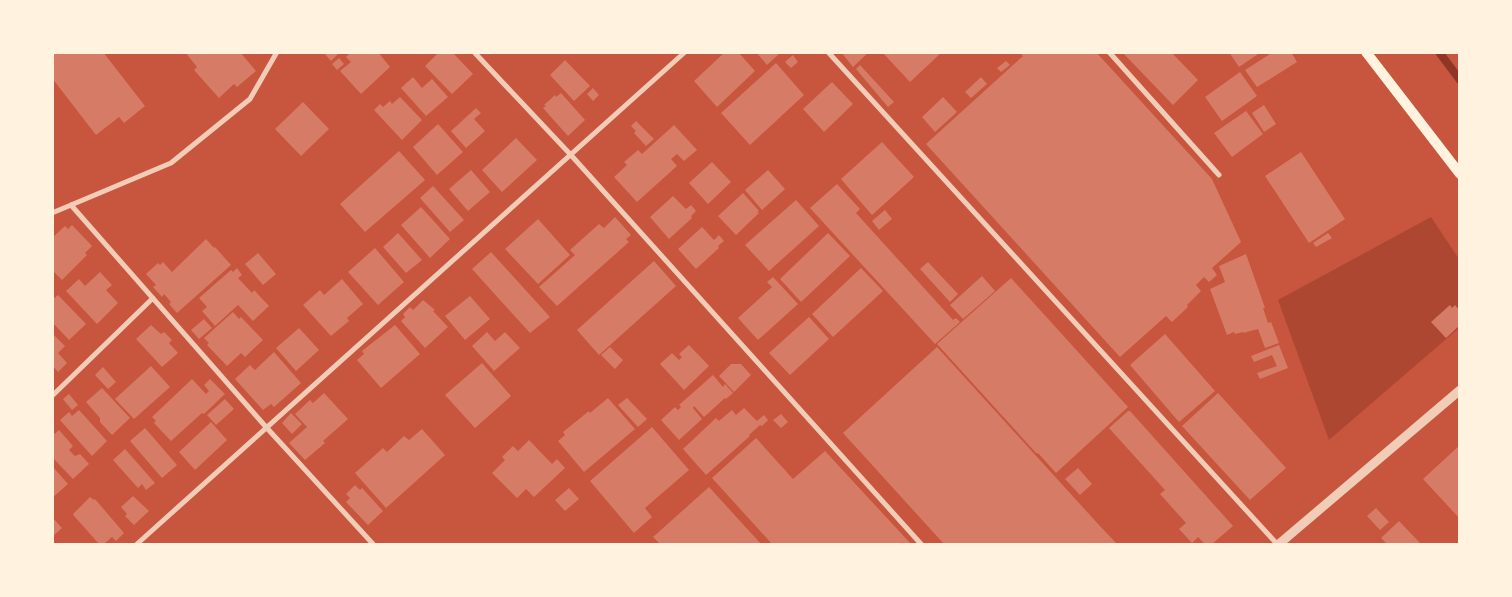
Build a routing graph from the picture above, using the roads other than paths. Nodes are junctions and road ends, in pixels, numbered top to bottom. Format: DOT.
graph roads {
  1 [pos="277,52"];
  2 [pos="474,52"];
  3 [pos="685,52"];
  4 [pos="828,52"];
  5 [pos="1109,52"];
  6 [pos="1366,52"];
  7 [pos="570,154"];
  8 [pos="1219,174"];
  9 [pos="1460,174"];
  10 [pos="71,205"];
  11 [pos="52,213"];
  12 [pos="153,298"];
  13 [pos="1460,390"];
  14 [pos="52,396"];
  15 [pos="266,427"];
  16 [pos="137,544"];
  17 [pos="373,544"];
  18 [pos="921,544"];
  19 [pos="1278,544"];
  1 -- 10 [label="street"];
  2 -- 7 [label="street"];
  3 -- 7 [label="street"];
  4 -- 19 [label="street"];
  5 -- 8 [label="street"];
  6 -- 9 [label="main road"];
  7 -- 15 [label="street"];
  7 -- 18 [label="street"];
  10 -- 11 [label="street"];
  10 -- 12 [label="street"];
  12 -- 14 [label="street"];
  12 -- 15 [label="street"];
  13 -- 19 [label="street"];
  15 -- 16 [label="street"];
  15 -- 17 [label="street"];
}
